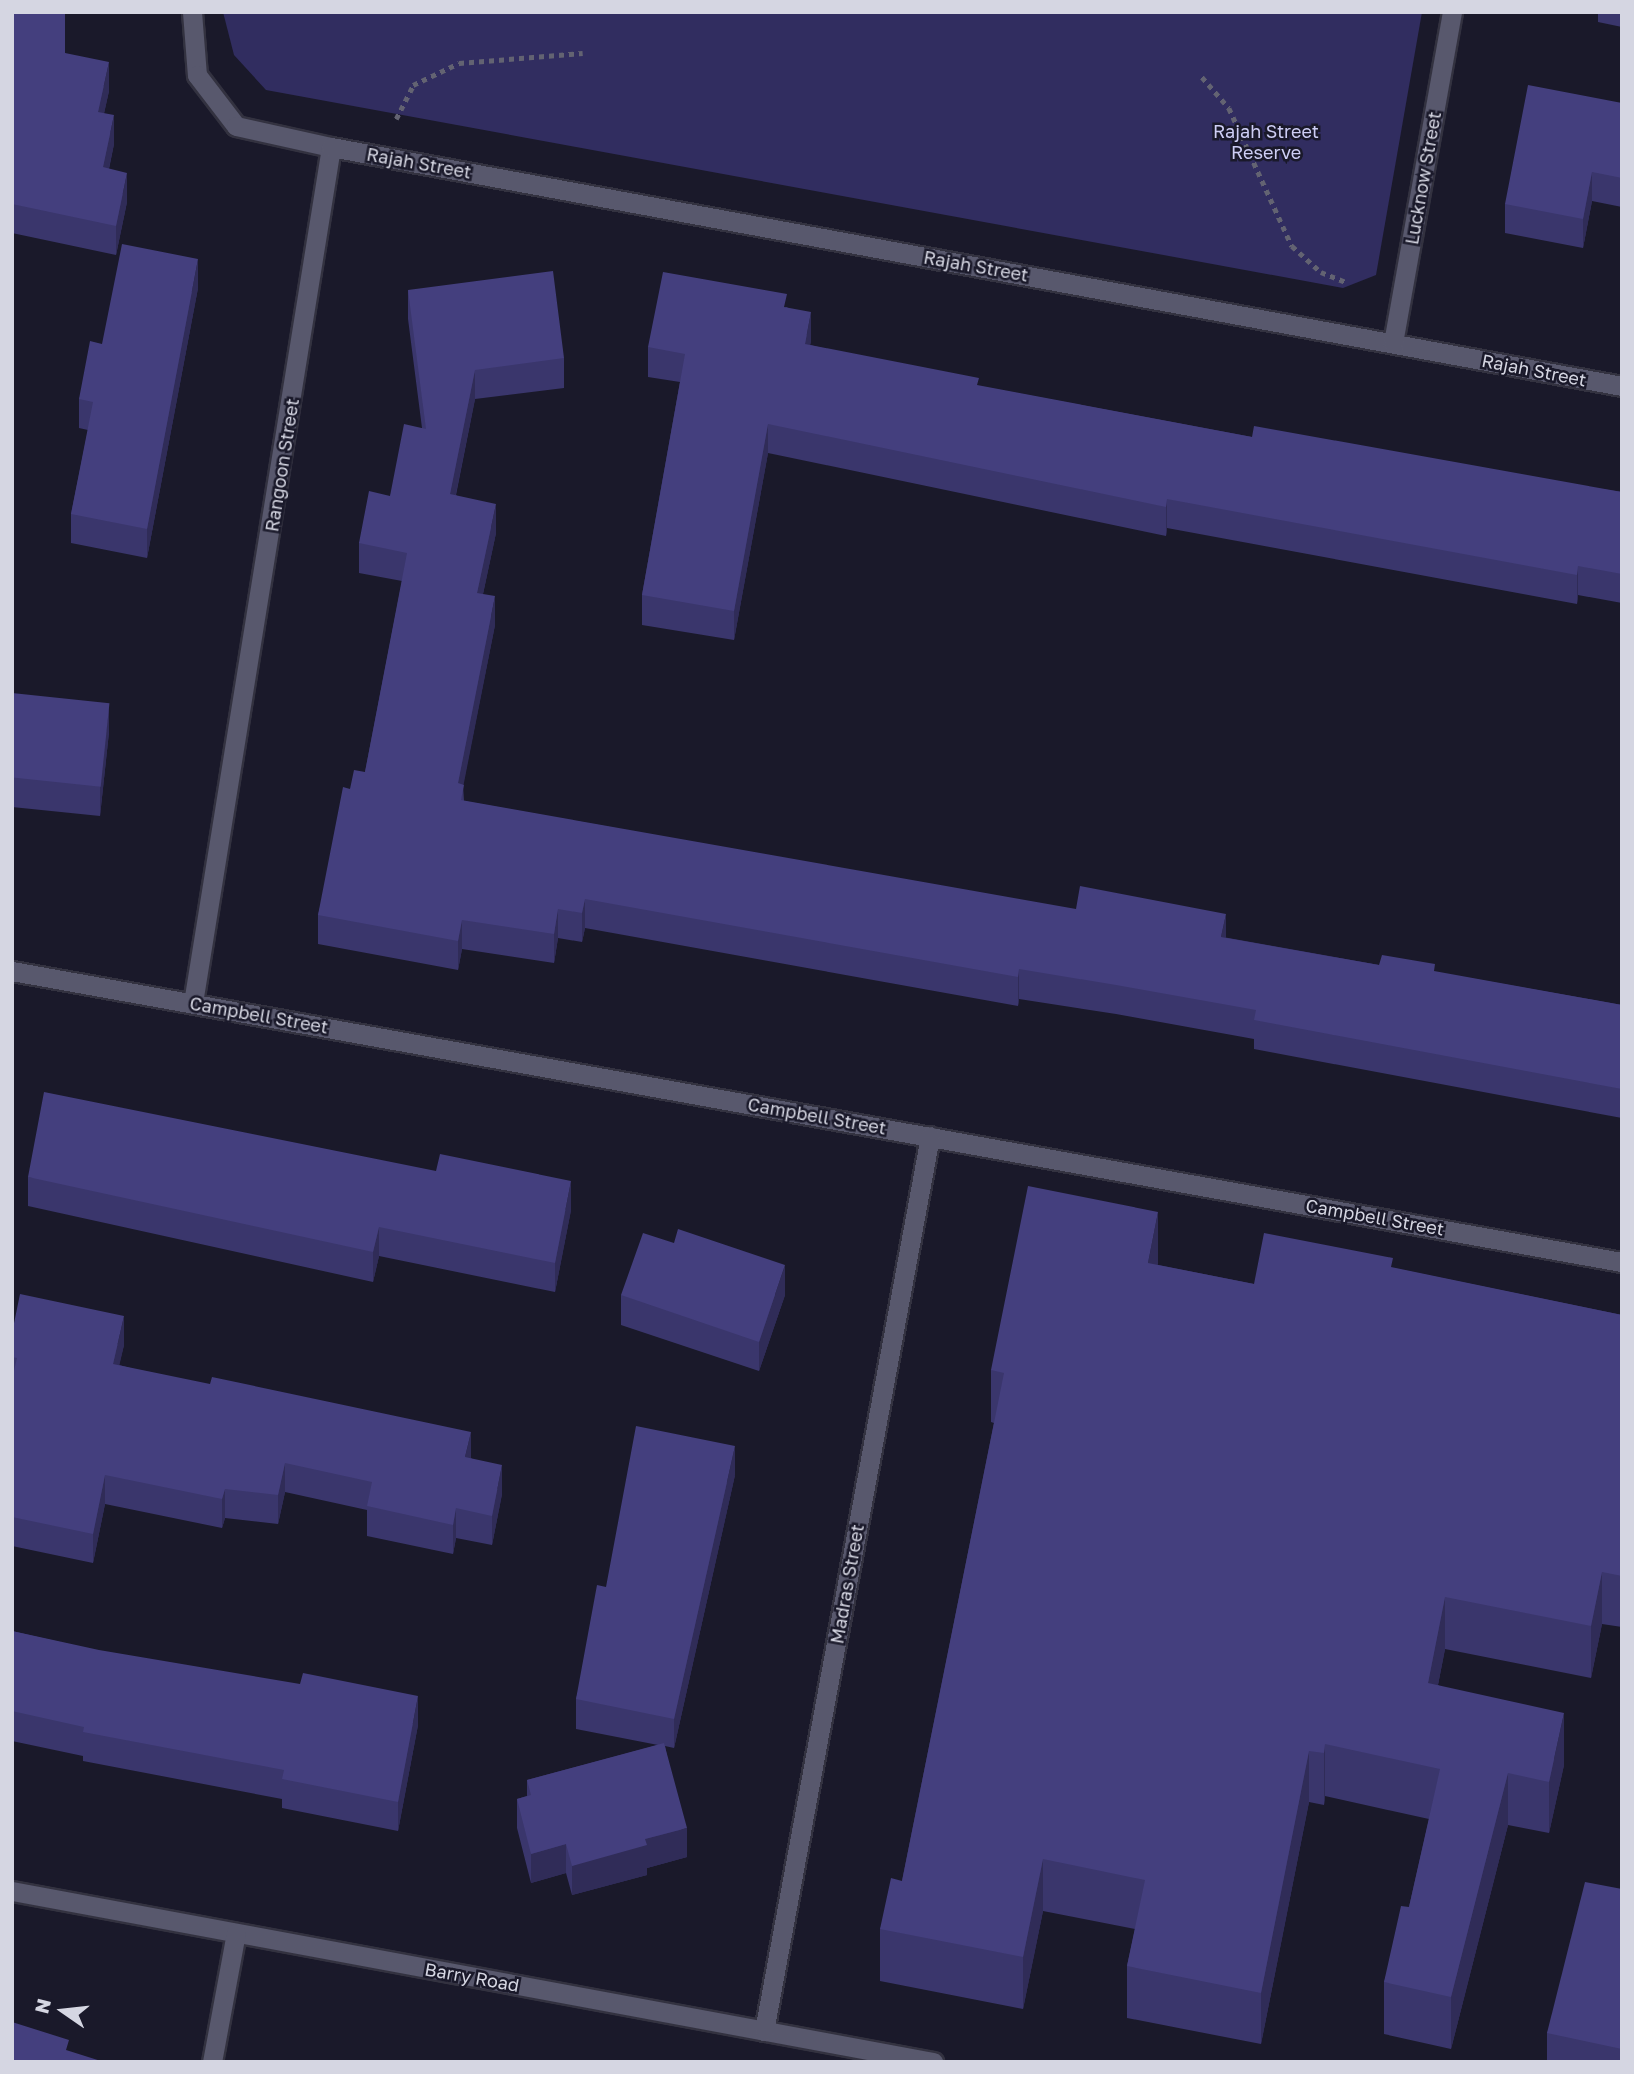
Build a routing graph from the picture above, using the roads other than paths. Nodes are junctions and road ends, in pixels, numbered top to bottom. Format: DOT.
graph roads {
  1 [pos="192,12"];
  2 [pos="1452,12"];
  3 [pos="331,147"];
  4 [pos="1394,343"];
  5 [pos="1622,386"];
  6 [pos="12,971"];
  7 [pos="193,1003"];
  8 [pos="930,1136"];
  9 [pos="1622,1262"];
  10 [pos="12,1891"];
  11 [pos="236,1933"];
  12 [pos="764,2031"];
  13 [pos="212,2062"];
  14 [pos="933,2062"];
  1 -- 3 [label="street"];
  2 -- 4 [label="street, Lucknow Street"];
  3 -- 4 [label="street, Rajah Street"];
  3 -- 7 [label="street, Rangoon Street"];
  4 -- 5 [label="street, Rajah Street"];
  6 -- 7 [label="street, Campbell Street"];
  7 -- 8 [label="street, Campbell Street"];
  8 -- 9 [label="street, Campbell Street"];
  8 -- 12 [label="street, Madras Street"];
  10 -- 11 [label="street, Barry Road"];
  11 -- 12 [label="street, Barry Road"];
  11 -- 13 [label="street"];
  12 -- 14 [label="street, Barry Road"];
}
